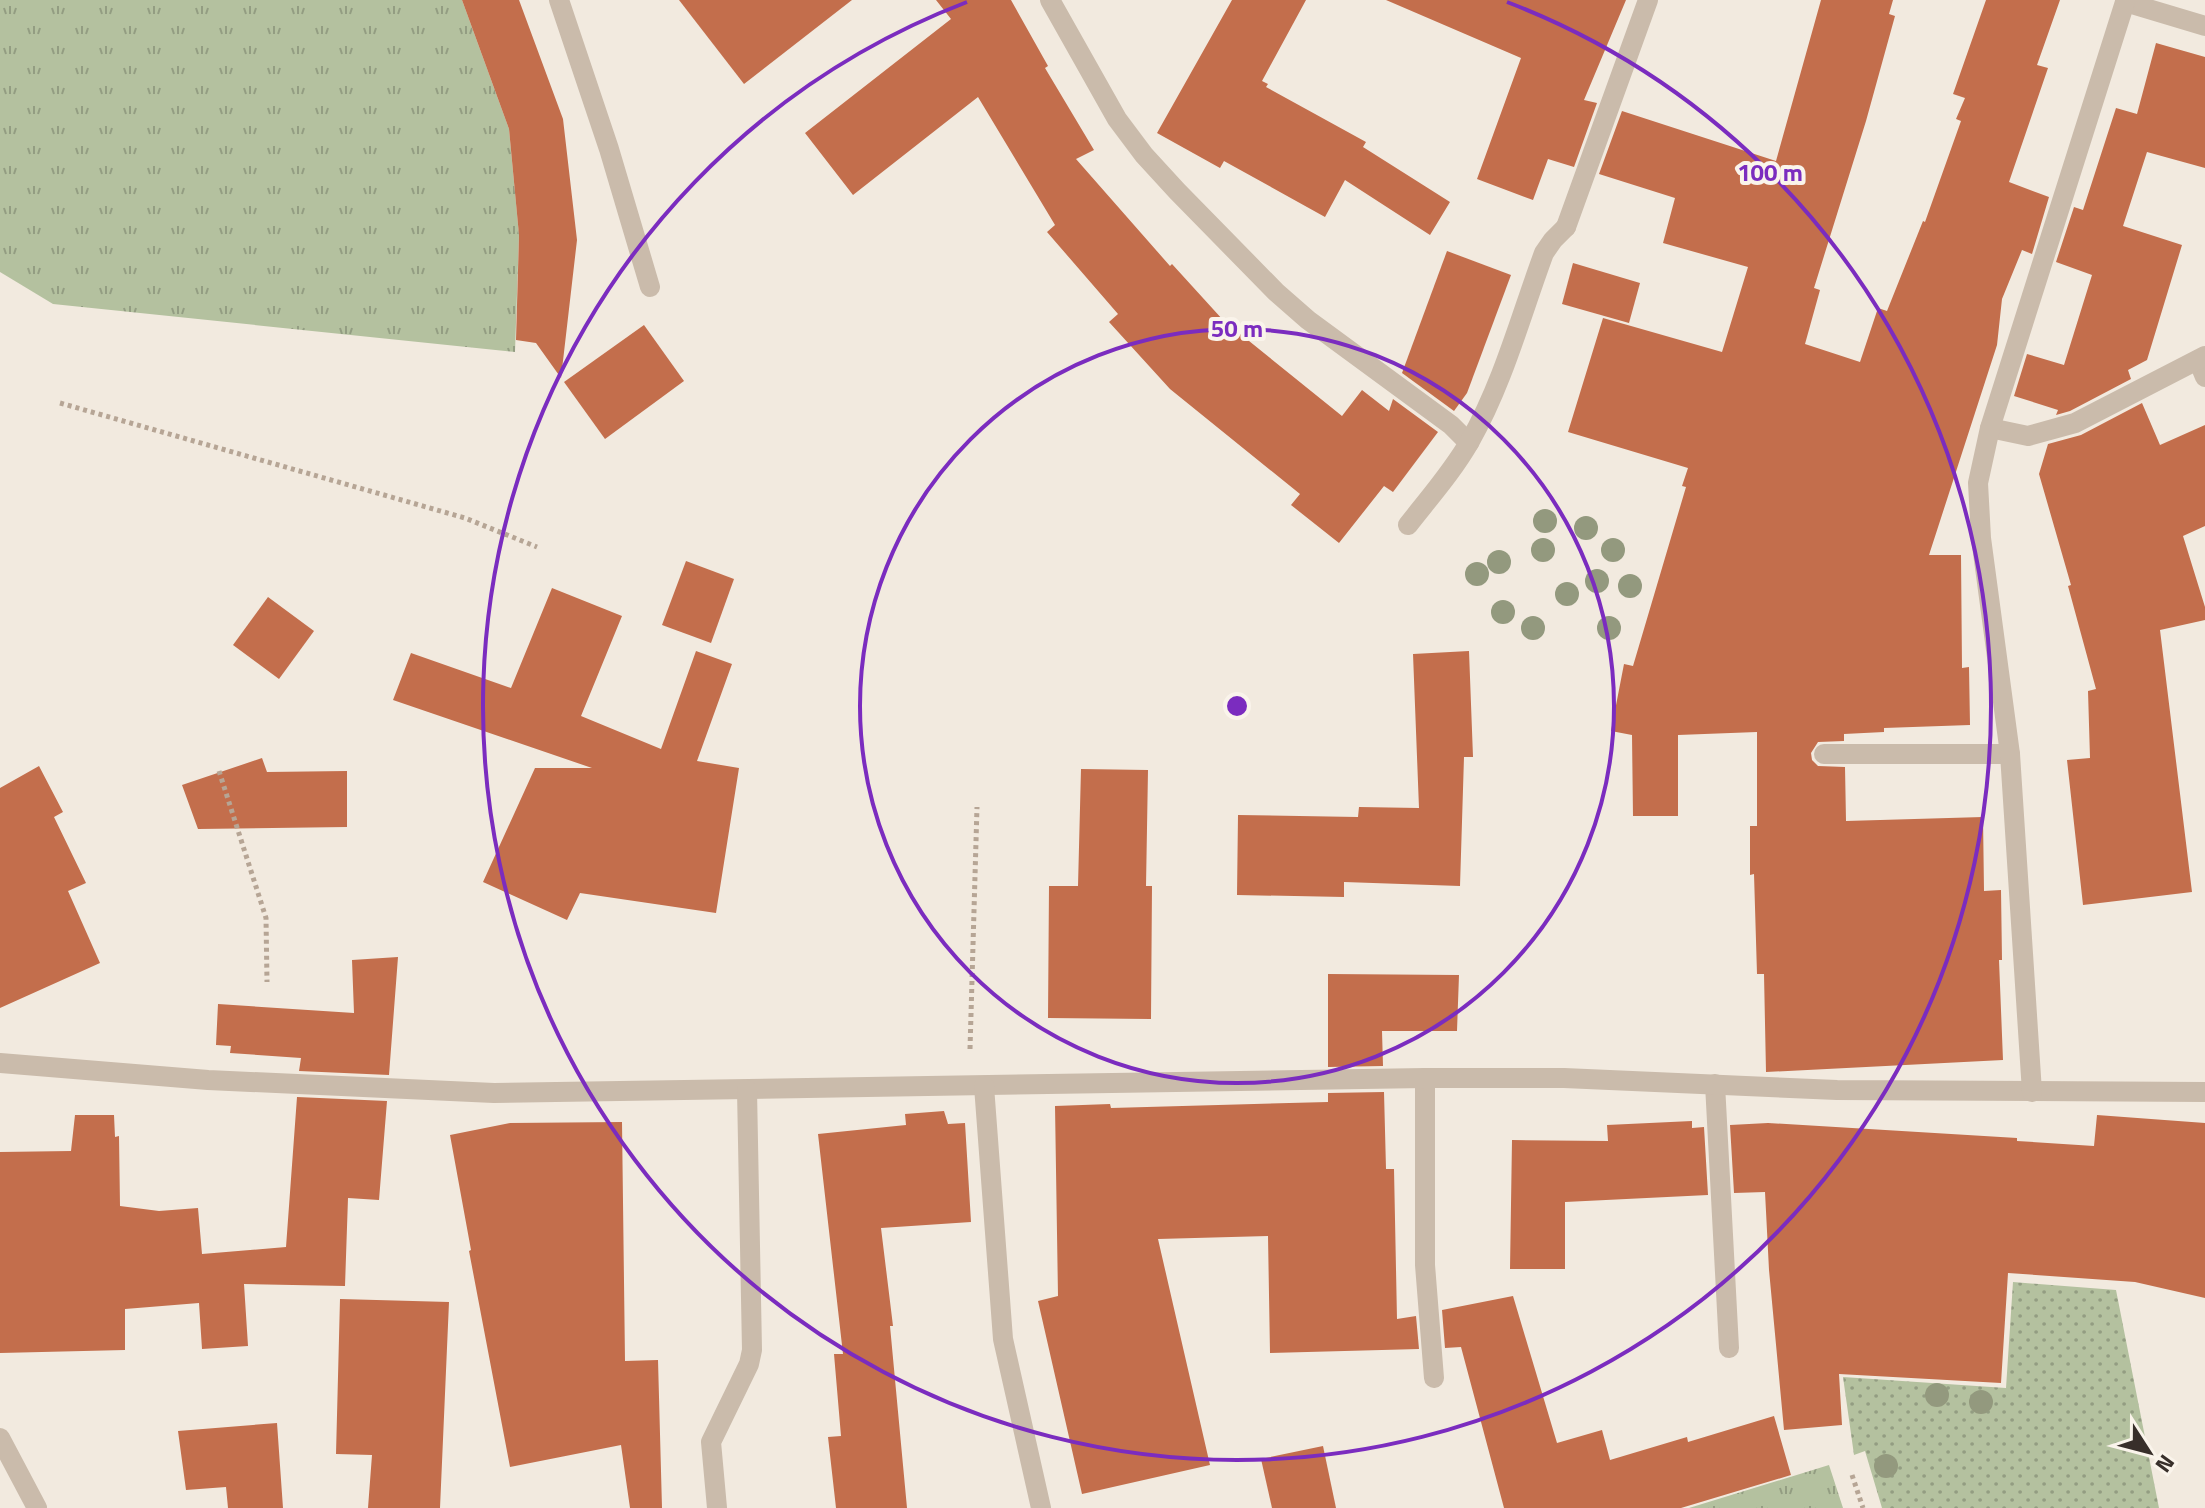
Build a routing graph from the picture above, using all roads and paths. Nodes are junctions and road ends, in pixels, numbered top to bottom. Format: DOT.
graph roads {
  1 [pos="559,0"];
  2 [pos="1050,0"];
  3 [pos="1648,0"];
  4 [pos="2205,26"];
  5 [pos="650,287"];
  6 [pos="2203,365"];
  7 [pos="60,403"];
  8 [pos="1990,428"];
  9 [pos="1469,443"];
  10 [pos="1408,525"];
  11 [pos="537,547"];
  12 [pos="1824,754"];
  13 [pos="2010,754"];
  14 [pos="219,771"];
  15 [pos="977,807"];
  16 [pos="267,982"];
  17 [pos="0,1063"];
  18 [pos="1425,1078"];
  19 [pos="1715,1084"];
  20 [pos="976,1086"];
  21 [pos="747,1090"];
  22 [pos="2032,1092"];
  23 [pos="2205,1092"];
  24 [pos="1729,1348"];
  25 [pos="1434,1378"];
  26 [pos="2,1444"];
  27 [pos="1852,1475"];
  28 [pos="37,1508"];
  29 [pos="717,1508"];
  30 [pos="1041,1508"];
  31 [pos="1863,1508"];
  1 -- 5 [label="street"];
  2 -- 9 [label="street"];
  3 -- 9 [label="street"];
  4 -- 8 [label="street"];
  6 -- 8 [label="street"];
  7 -- 11 [label="path"];
  8 -- 13 [label="street"];
  9 -- 10 [label="street"];
  12 -- 13 [label="street"];
  13 -- 22 [label="street"];
  14 -- 16 [label="path"];
  15 -- 20 [label="path"];
  17 -- 21 [label="street"];
  18 -- 19 [label="street"];
  18 -- 20 [label="street"];
  18 -- 25 [label="street"];
  19 -- 22 [label="street"];
  19 -- 24 [label="street"];
  20 -- 21 [label="street"];
  20 -- 30 [label="street"];
  21 -- 29 [label="street"];
  22 -- 23 [label="street"];
  26 -- 28 [label="street"];
  27 -- 31 [label="path"];
}
